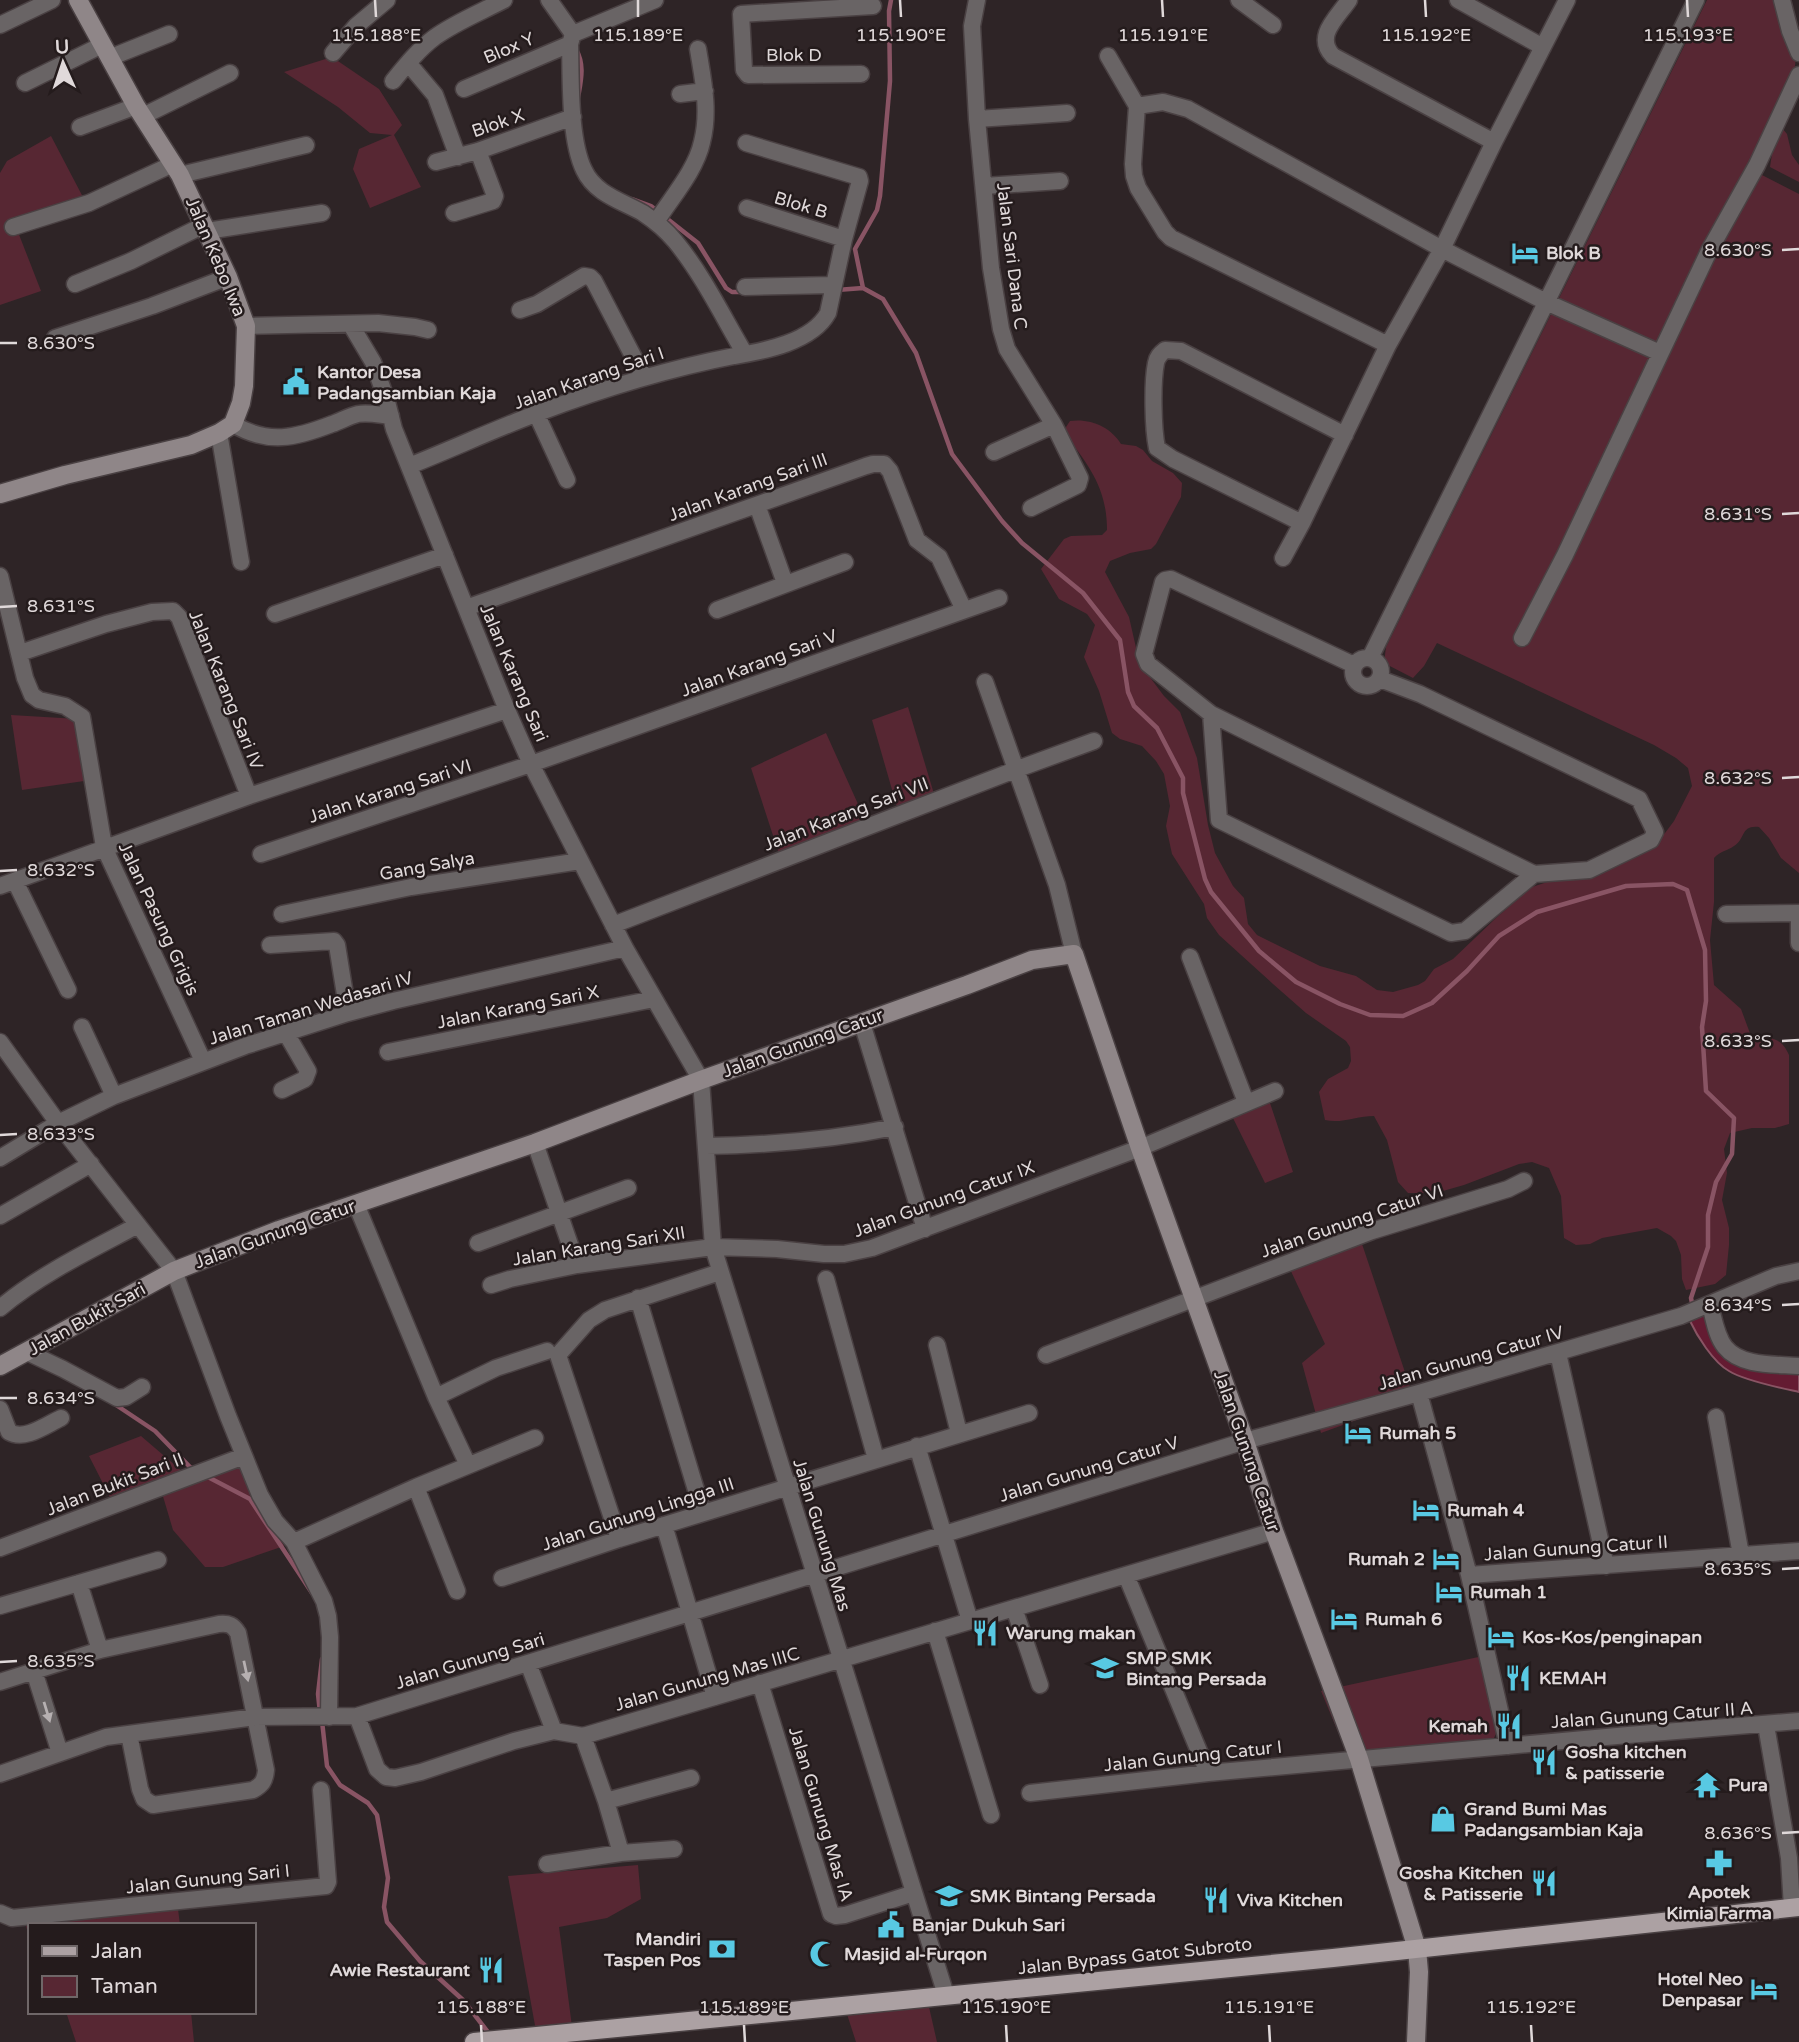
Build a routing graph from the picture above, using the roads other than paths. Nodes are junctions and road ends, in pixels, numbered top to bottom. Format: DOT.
graph roads {
  1 [pos="51,0"];
  2 [pos="78,0"];
  3 [pos="387,0"];
  4 [pos="504,0"];
  5 [pos="549,0"];
  6 [pos="655,0"];
  7 [pos="730,0"];
  8 [pos="977,0"];
  9 [pos="1239,0"];
  10 [pos="1349,0"];
  11 [pos="1458,0"];
  12 [pos="1567,0"];
  13 [pos="1696,0"];
  14 [pos="1782,0"];
  15 [pos="873,6"];
  16 [pos="741,15"];
  17 [pos="0,25"];
  18 [pos="1273,25"];
  19 [pos="169,34"];
  20 [pos="571,39"];
  21 [pos="1544,47"];
  22 [pos="698,50"];
  23 [pos="106,51"];
  24 [pos="333,53"];
  25 [pos="1799,53"];
  26 [pos="1108,56"];
  27 [pos="408,63"];
  28 [pos="230,73"];
  29 [pos="861,74"];
  30 [pos="1799,75"];
  31 [pos="393,81"];
  32 [pos="25,83"];
  33 [pos="464,89"];
  34 [pos="705,91"];
  35 [pos="680,94"];
  36 [pos="1137,106"];
  37 [pos="140,111"];
  38 [pos="1067,113"];
  39 [pos="573,117"];
  40 [pos="977,120"];
  41 [pos="80,127"];
  42 [pos="1494,142"];
  43 [pos="746,144"];
  44 [pos="306,145"];
  45 [pos="478,151"];
  46 [pos="458,157"];
  47 [pos="436,162"];
  48 [pos="176,170"];
  49 [pos="1060,181"];
  50 [pos="984,186"];
  51 [pos="747,208"];
  52 [pos="322,213"];
  53 [pos="454,213"];
  54 [pos="656,222"];
  55 [pos="13,227"];
  56 [pos="205,228"];
  57 [pos="844,239"];
  58 [pos="1443,249"];
  59 [pos="228,277"];
  60 [pos="75,284"];
  61 [pos="833,285"];
  62 [pos="745,287"];
  63 [pos="1546,302"];
  64 [pos="520,310"];
  65 [pos="351,325"];
  66 [pos="246,326"];
  67 [pos="428,330"];
  68 [pos="55,338"];
  69 [pos="1388,345"];
  70 [pos="1660,353"];
  71 [pos="745,354"];
  72 [pos="644,377"];
  73 [pos="536,413"];
  74 [pos="391,416"];
  75 [pos="1054,425"];
  76 [pos="226,429"];
  77 [pos="1345,435"];
  78 [pos="994,452"];
  79 [pos="409,466"];
  80 [pos="567,480"];
  81 [pos="0,494"];
  82 [pos="757,505"];
  83 [pos="1031,508"];
  84 [pos="1302,523"];
  85 [pos="444,555"];
  86 [pos="1283,558"];
  87 [pos="241,562"];
  88 [pos="845,562"];
  89 [pos="0,576"];
  90 [pos="785,583"];
  91 [pos="999,598"];
  92 [pos="466,608"];
  93 [pos="717,610"];
  94 [pos="964,610"];
  95 [pos="275,614"];
  96 [pos="1522,638"];
  97 [pos="20,653"];
  98 [pos="1370,658"];
  99 [pos="1354,666"];
  100 [pos="1380,679"];
  101 [pos="985,682"];
  102 [pos="507,710"];
  103 [pos="1211,714"];
  104 [pos="1094,741"];
  105 [pos="531,764"];
  106 [pos="1015,769"];
  107 [pos="249,796"];
  108 [pos="104,847"];
  109 [pos="261,854"];
  110 [pos="580,861"];
  111 [pos="1534,874"];
  112 [pos="8,883"];
  113 [pos="282,915"];
  114 [pos="1727,915"];
  115 [pos="1799,915"];
  116 [pos="613,925"];
  117 [pos="1799,943"];
  118 [pos="270,946"];
  119 [pos="625,948"];
  120 [pos="1074,954"];
  121 [pos="1190,957"];
  122 [pos="68,990"];
  123 [pos="654,999"];
  124 [pos="348,1013"];
  125 [pos="862,1023"];
  126 [pos="82,1027"];
  127 [pos="286,1033"];
  128 [pos="0,1042"];
  129 [pos="388,1052"];
  130 [pos="202,1061"];
  131 [pos="701,1080"];
  132 [pos="282,1090"];
  133 [pos="1275,1091"];
  134 [pos="114,1096"];
  135 [pos="1246,1102"];
  136 [pos="58,1123"];
  137 [pos="895,1127"];
  138 [pos="535,1143"];
  139 [pos="707,1146"];
  140 [pos="1140,1148"];
  141 [pos="0,1158"];
  142 [pos="91,1164"];
  143 [pos="1524,1181"];
  144 [pos="628,1188"];
  145 [pos="356,1204"];
  146 [pos="558,1214"];
  147 [pos="0,1216"];
  148 [pos="138,1225"];
  149 [pos="925,1229"];
  150 [pos="478,1243"];
  151 [pos="713,1247"];
  152 [pos="577,1265"];
  153 [pos="174,1271"];
  154 [pos="1799,1271"];
  155 [pos="720,1272"];
  156 [pos="826,1279"];
  157 [pos="491,1285"];
  158 [pos="638,1298"];
  159 [pos="1194,1300"];
  160 [pos="1708,1306"];
  161 [pos="0,1308"];
  162 [pos="937,1345"];
  163 [pos="27,1352"];
  164 [pos="552,1353"];
  165 [pos="1558,1353"];
  166 [pos="1046,1355"];
  167 [pos="0,1366"];
  168 [pos="1799,1366"];
  169 [pos="142,1387"];
  170 [pos="1419,1393"];
  171 [pos="436,1397"];
  172 [pos="0,1409"];
  173 [pos="1029,1413"];
  174 [pos="1716,1417"];
  175 [pos="61,1418"];
  176 [pos="959,1433"];
  177 [pos="535,1438"];
  178 [pos="1245,1441"];
  179 [pos="917,1446"];
  180 [pos="244,1456"];
  181 [pos="876,1459"];
  182 [pos="468,1465"];
  183 [pos="416,1487"];
  184 [pos="787,1487"];
  185 [pos="703,1513"];
  186 [pos="664,1525"];
  187 [pos="1274,1531"];
  188 [pos="944,1534"];
  189 [pos="619,1539"];
  190 [pos="294,1542"];
  191 [pos="0,1548"];
  192 [pos="1799,1551"];
  193 [pos="1741,1555"];
  194 [pos="158,1560"];
  195 [pos="1606,1566"];
  196 [pos="814,1574"];
  197 [pos="1126,1575"];
  198 [pos="1469,1575"];
  199 [pos="502,1578"];
  200 [pos="79,1583"];
  201 [pos="457,1591"];
  202 [pos="0,1606"];
  203 [pos="1014,1608"];
  204 [pos="690,1613"];
  205 [pos="970,1621"];
  206 [pos="935,1631"];
  207 [pos="100,1650"];
  208 [pos="841,1659"];
  209 [pos="528,1663"];
  210 [pos="34,1671"];
  211 [pos="0,1682"];
  212 [pos="760,1683"];
  213 [pos="1040,1685"];
  214 [pos="715,1697"];
  215 [pos="357,1716"];
  216 [pos="255,1717"];
  217 [pos="329,1717"];
  218 [pos="1799,1721"];
  219 [pos="1766,1725"];
  220 [pos="554,1731"];
  221 [pos="129,1734"];
  222 [pos="583,1736"];
  223 [pos="1508,1746"];
  224 [pos="60,1753"];
  225 [pos="1359,1759"];
  226 [pos="1208,1773"];
  227 [pos="0,1774"];
  228 [pos="691,1778"];
  229 [pos="321,1790"];
  230 [pos="1030,1793"];
  231 [pos="606,1801"];
  232 [pos="991,1815"];
  233 [pos="674,1849"];
  234 [pos="621,1853"];
  235 [pos="547,1864"];
  236 [pos="914,1893"];
  237 [pos="1795,1907"];
  238 [pos="0,1913"];
  239 [pos="1417,1949"];
  240 [pos="946,1995"];
  241 [pos="578,2037"];
  242 [pos="474,2042"];
  243 [pos="1416,2042"];
  1 -- 17 [label="street"];
  2 -- 23 [label="street, Jalan Kebo Iwa"];
  3 -- 24 [label="street"];
  4 -- 27 [label="street"];
  5 -- 20 [label="street"];
  6 -- 20 [label="street, Blox Y"];
  7 -- 16 [label="street"];
  8 -- 40 [label="street, Jalan Sari Dana C"];
  9 -- 18 [label="street"];
  10 -- 42 [label="street"];
  11 -- 21 [label="street"];
  12 -- 21 [label="street"];
  13 -- 63 [label="street"];
  14 -- 25 [label="street"];
  15 -- 16 [label="street"];
  16 -- 29 [label="street, Blok D"];
  19 -- 23 [label="street"];
  20 -- 33 [label="street, Blox Y"];
  20 -- 39 [label="street"];
  21 -- 42 [label="street"];
  22 -- 34 [label="street"];
  23 -- 32 [label="street"];
  23 -- 37 [label="street, Jalan Kebo Iwa"];
  26 -- 36 [label="street"];
  27 -- 31 [label="street"];
  27 -- 46 [label="street"];
  28 -- 37 [label="street"];
  30 -- 70 [label="street"];
  34 -- 35 [label="street"];
  34 -- 54 [label="street"];
  36 -- 58 [label="street"];
  36 -- 69 [label="street"];
  37 -- 41 [label="street"];
  37 -- 48 [label="street, Jalan Kebo Iwa"];
  38 -- 40 [label="street"];
  39 -- 45 [label="street, Blok X"];
  39 -- 54 [label="street"];
  40 -- 50 [label="street, Jalan Sari Dana C"];
  42 -- 58 [label="street"];
  43 -- 57 [label="street, Jalan Karang Sari I"];
  44 -- 48 [label="street"];
  45 -- 46 [label="street, Blok X"];
  45 -- 53 [label="street"];
  46 -- 47 [label="street, Blok X"];
  48 -- 55 [label="street"];
  48 -- 56 [label="street, Jalan Kebo Iwa"];
  49 -- 50 [label="street"];
  50 -- 75 [label="street, Jalan Sari Dana C"];
  51 -- 57 [label="street, Blok B"];
  52 -- 56 [label="street"];
  54 -- 71 [label="street"];
  56 -- 59 [label="street, Jalan Kebo Iwa"];
  56 -- 60 [label="street"];
  57 -- 61 [label="street, Jalan Karang Sari I"];
  58 -- 63 [label="street"];
  58 -- 69 [label="street"];
  59 -- 66 [label="street, Jalan Kebo Iwa"];
  59 -- 68 [label="street"];
  61 -- 62 [label="street"];
  61 -- 71 [label="street, Jalan Karang Sari I"];
  63 -- 70 [label="street"];
  63 -- 98 [label="street"];
  64 -- 72 [label="street"];
  65 -- 66 [label="street"];
  65 -- 67 [label="street"];
  65 -- 74 [label="street, Jalan Karang Sari"];
  66 -- 76 [label="street, Jalan Kebo Iwa"];
  69 -- 77 [label="street"];
  70 -- 96 [label="street"];
  71 -- 72 [label="street, Jalan Karang Sari I"];
  72 -- 73 [label="street, Jalan Karang Sari I"];
  73 -- 79 [label="street, Jalan Karang Sari I"];
  73 -- 80 [label="street"];
  74 -- 76 [label="street"];
  74 -- 79 [label="street, Jalan Karang Sari"];
  75 -- 78 [label="street"];
  75 -- 83 [label="street, Jalan Sari Dana C"];
  76 -- 81 [label="street"];
  76 -- 87 [label="street"];
  77 -- 84 [label="street"];
  77 -- 84 [label="street"];
  79 -- 85 [label="street, Jalan Karang Sari"];
  82 -- 90 [label="street"];
  82 -- 92 [label="street, Jalan Karang Sari III"];
  82 -- 94 [label="street, Jalan Karang Sari III"];
  84 -- 86 [label="street"];
  85 -- 92 [label="street, Jalan Karang Sari"];
  85 -- 95 [label="street"];
  88 -- 90 [label="street"];
  89 -- 97 [label="street, Jalan Pasung Grigis"];
  90 -- 93 [label="street"];
  91 -- 94 [label="street, Jalan Karang Sari V"];
  92 -- 102 [label="street, Jalan Karang Sari"];
  94 -- 105 [label="street, Jalan Karang Sari V"];
  97 -- 107 [label="street, Jalan Karang Sari IV"];
  97 -- 108 [label="street, Jalan Pasung Grigis"];
  98 -- 99 [label="street"];
  98 -- 100 [label="street"];
  99 -- 100 [label="street"];
  99 -- 103 [label="street"];
  100 -- 111 [label="street"];
  101 -- 106 [label="street, Jalan Gunung Catur"];
  102 -- 105 [label="street, Jalan Karang Sari"];
  102 -- 107 [label="street, Jalan Karang Sari IV"];
  103 -- 111 [label="street"];
  103 -- 111 [label="street"];
  104 -- 106 [label="street, Jalan Karang Sari VII"];
  105 -- 109 [label="street, Jalan Karang Sari VI"];
  105 -- 110 [label="street, Jalan Karang Sari"];
  106 -- 116 [label="street, Jalan Karang Sari VII"];
  106 -- 120 [label="street, Jalan Gunung Catur"];
  107 -- 108 [label="street"];
  108 -- 112 [label="street"];
  108 -- 130 [label="street, Jalan Pasung Grigis"];
  110 -- 113 [label="street, Gang Salya"];
  110 -- 116 [label="street, Jalan Karang Sari"];
  112 -- 122 [label="street"];
  114 -- 115 [label="street"];
  115 -- 117 [label="street"];
  116 -- 119 [label="street, Jalan Karang Sari"];
  118 -- 124 [label="street"];
  119 -- 123 [label="street, Jalan Karang Sari"];
  119 -- 124 [label="street, Jalan Taman Wedasari IV"];
  120 -- 125 [label="street, Jalan Gunung Catur"];
  120 -- 140 [label="street, Jalan Gunung Catur"];
  121 -- 135 [label="street"];
  123 -- 129 [label="street, Jalan Karang Sari X"];
  123 -- 131 [label="street, Jalan Karang Sari"];
  124 -- 127 [label="street, Jalan Taman Wedasari IV"];
  125 -- 131 [label="street, Jalan Gunung Catur"];
  125 -- 137 [label="street"];
  126 -- 134 [label="street"];
  127 -- 130 [label="street, Jalan Taman Wedasari IV"];
  127 -- 132 [label="street"];
  128 -- 136 [label="street"];
  130 -- 134 [label="street, Jalan Taman Wedasari IV"];
  131 -- 138 [label="street, Jalan Gunung Catur"];
  131 -- 139 [label="street, Jalan Gunung Mas"];
  133 -- 135 [label="street, Jalan Gunung Catur IX"];
  134 -- 136 [label="street, Jalan Taman Wedasari IV"];
  135 -- 140 [label="street, Jalan Gunung Catur IX"];
  136 -- 141 [label="street, Jalan Taman Wedasari IV"];
  136 -- 142 [label="street"];
  137 -- 139 [label="street"];
  137 -- 149 [label="street"];
  138 -- 145 [label="street, Jalan Gunung Catur"];
  138 -- 146 [label="street"];
  139 -- 151 [label="street, Jalan Gunung Mas"];
  140 -- 149 [label="street, Jalan Gunung Catur IX"];
  140 -- 159 [label="street, Jalan Gunung Catur"];
  142 -- 147 [label="street"];
  142 -- 148 [label="street"];
  143 -- 159 [label="street, Jalan Gunung Catur VI"];
  144 -- 146 [label="street"];
  145 -- 153 [label="street, Jalan Gunung Catur"];
  145 -- 171 [label="street"];
  146 -- 150 [label="street"];
  146 -- 152 [label="street"];
  148 -- 153 [label="street"];
  148 -- 161 [label="street"];
  149 -- 151 [label="street, Jalan Gunung Catur IX"];
  151 -- 152 [label="street, Jalan Karang Sari XII"];
  151 -- 155 [label="street, Jalan Gunung Mas"];
  152 -- 157 [label="street, Jalan Karang Sari XII"];
  153 -- 163 [label="street, Jalan Bukit Sari"];
  153 -- 180 [label="street"];
  154 -- 160 [label="street, Jalan Gunung Catur IV"];
  155 -- 158 [label="street"];
  155 -- 184 [label="street, Jalan Gunung Mas"];
  156 -- 181 [label="street"];
  158 -- 164 [label="street"];
  158 -- 185 [label="street"];
  159 -- 166 [label="street, Jalan Gunung Catur VI"];
  159 -- 178 [label="street, Jalan Gunung Catur"];
  160 -- 165 [label="street, Jalan Gunung Catur IV"];
  160 -- 168 [label="street"];
  162 -- 176 [label="street"];
  163 -- 167 [label="street, Jalan Bukit Sari"];
  163 -- 169 [label="street"];
  164 -- 171 [label="street"];
  164 -- 189 [label="street"];
  165 -- 170 [label="street, Jalan Gunung Catur IV"];
  165 -- 195 [label="street"];
  170 -- 178 [label="street, Jalan Gunung Catur IV"];
  170 -- 198 [label="street"];
  171 -- 182 [label="street"];
  172 -- 175 [label="street"];
  173 -- 176 [label="street, Jalan Gunung Lingga III"];
  174 -- 193 [label="street"];
  176 -- 179 [label="street, Jalan Gunung Lingga III"];
  177 -- 182 [label="street"];
  178 -- 187 [label="street, Jalan Gunung Catur"];
  178 -- 188 [label="street, Jalan Gunung Catur V"];
  179 -- 181 [label="street, Jalan Gunung Lingga III"];
  179 -- 188 [label="street"];
  180 -- 190 [label="street"];
  180 -- 191 [label="street, Jalan Bukit Sari II"];
  181 -- 184 [label="street, Jalan Gunung Lingga III"];
  182 -- 183 [label="street"];
  183 -- 190 [label="street"];
  183 -- 201 [label="street"];
  184 -- 185 [label="street, Jalan Gunung Lingga III"];
  184 -- 196 [label="street, Jalan Gunung Mas"];
  185 -- 186 [label="street, Jalan Gunung Lingga III"];
  186 -- 189 [label="street, Jalan Gunung Lingga III"];
  186 -- 204 [label="street"];
  187 -- 197 [label="street, Jalan Gunung Mas IIIC"];
  187 -- 225 [label="street, Jalan Gunung Catur"];
  188 -- 196 [label="street, Jalan Gunung Sari"];
  188 -- 205 [label="street"];
  189 -- 199 [label="street, Jalan Gunung Lingga III"];
  190 -- 217 [label="street"];
  192 -- 193 [label="street, Jalan Gunung Catur II"];
  193 -- 195 [label="street, Jalan Gunung Catur II"];
  194 -- 200 [label="street"];
  195 -- 198 [label="street, Jalan Gunung Catur II"];
  196 -- 204 [label="street, Jalan Gunung Sari"];
  196 -- 208 [label="street, Jalan Gunung Mas"];
  197 -- 203 [label="street, Jalan Gunung Mas IIIC"];
  197 -- 226 [label="street"];
  198 -- 223 [label="street, Jalan Gunung Catur II"];
  200 -- 202 [label="street"];
  200 -- 207 [label="street"];
  203 -- 205 [label="street, Jalan Gunung Mas IIIC"];
  203 -- 213 [label="street"];
  204 -- 209 [label="street, Jalan Gunung Sari"];
  204 -- 214 [label="street"];
  205 -- 206 [label="street, Jalan Gunung Mas IIIC"];
  206 -- 208 [label="street, Jalan Gunung Mas IIIC"];
  206 -- 232 [label="street"];
  207 -- 210 [label="street"];
  207 -- 216 [label="street, one-way"];
  208 -- 212 [label="street, Jalan Gunung Mas IIIC"];
  208 -- 236 [label="street, Jalan Gunung Mas"];
  209 -- 215 [label="street, Jalan Gunung Sari"];
  209 -- 220 [label="street"];
  210 -- 211 [label="street"];
  210 -- 224 [label="street, one-way"];
  212 -- 214 [label="street, Jalan Gunung Mas IIIC"];
  212 -- 236 [label="street, Jalan Gunung Mas IA"];
  214 -- 222 [label="street, Jalan Gunung Mas IIIC"];
  215 -- 217 [label="street, Jalan Gunung Sari"];
  215 -- 220 [label="street"];
  216 -- 217 [label="street, Jalan Gunung Sari"];
  216 -- 221 [label="street, Jalan Gunung Sari"];
  216 -- 221 [label="street"];
  218 -- 219 [label="street, Jalan Gunung Catur II A"];
  219 -- 223 [label="street, Jalan Gunung Catur II A"];
  219 -- 237 [label="street"];
  220 -- 222 [label="street"];
  221 -- 224 [label="street, Jalan Gunung Sari"];
  222 -- 231 [label="street"];
  223 -- 225 [label="street"];
  224 -- 227 [label="street, Jalan Gunung Sari"];
  225 -- 226 [label="street, Jalan Gunung Catur I"];
  225 -- 239 [label="street, Jalan Gunung Catur"];
  226 -- 230 [label="street, Jalan Gunung Catur I"];
  228 -- 231 [label="street"];
  229 -- 238 [label="street, Jalan Gunung Sari I"];
  231 -- 234 [label="street"];
  233 -- 234 [label="street"];
  234 -- 235 [label="street"];
  236 -- 240 [label="street, Jalan Gunung Mas"];
  237 -- 239 [label="main road, Jalan Bypass Gatot Subroto"];
  239 -- 240 [label="main road, Jalan Bypass Gatot Subroto"];
  239 -- 243 [label="street, Jalan Gunung Catur"];
  240 -- 241 [label="main road, Jalan Bypass Gatot Subroto"];
  241 -- 242 [label="main road, Jalan Bypass Gatot Subroto"];
}
